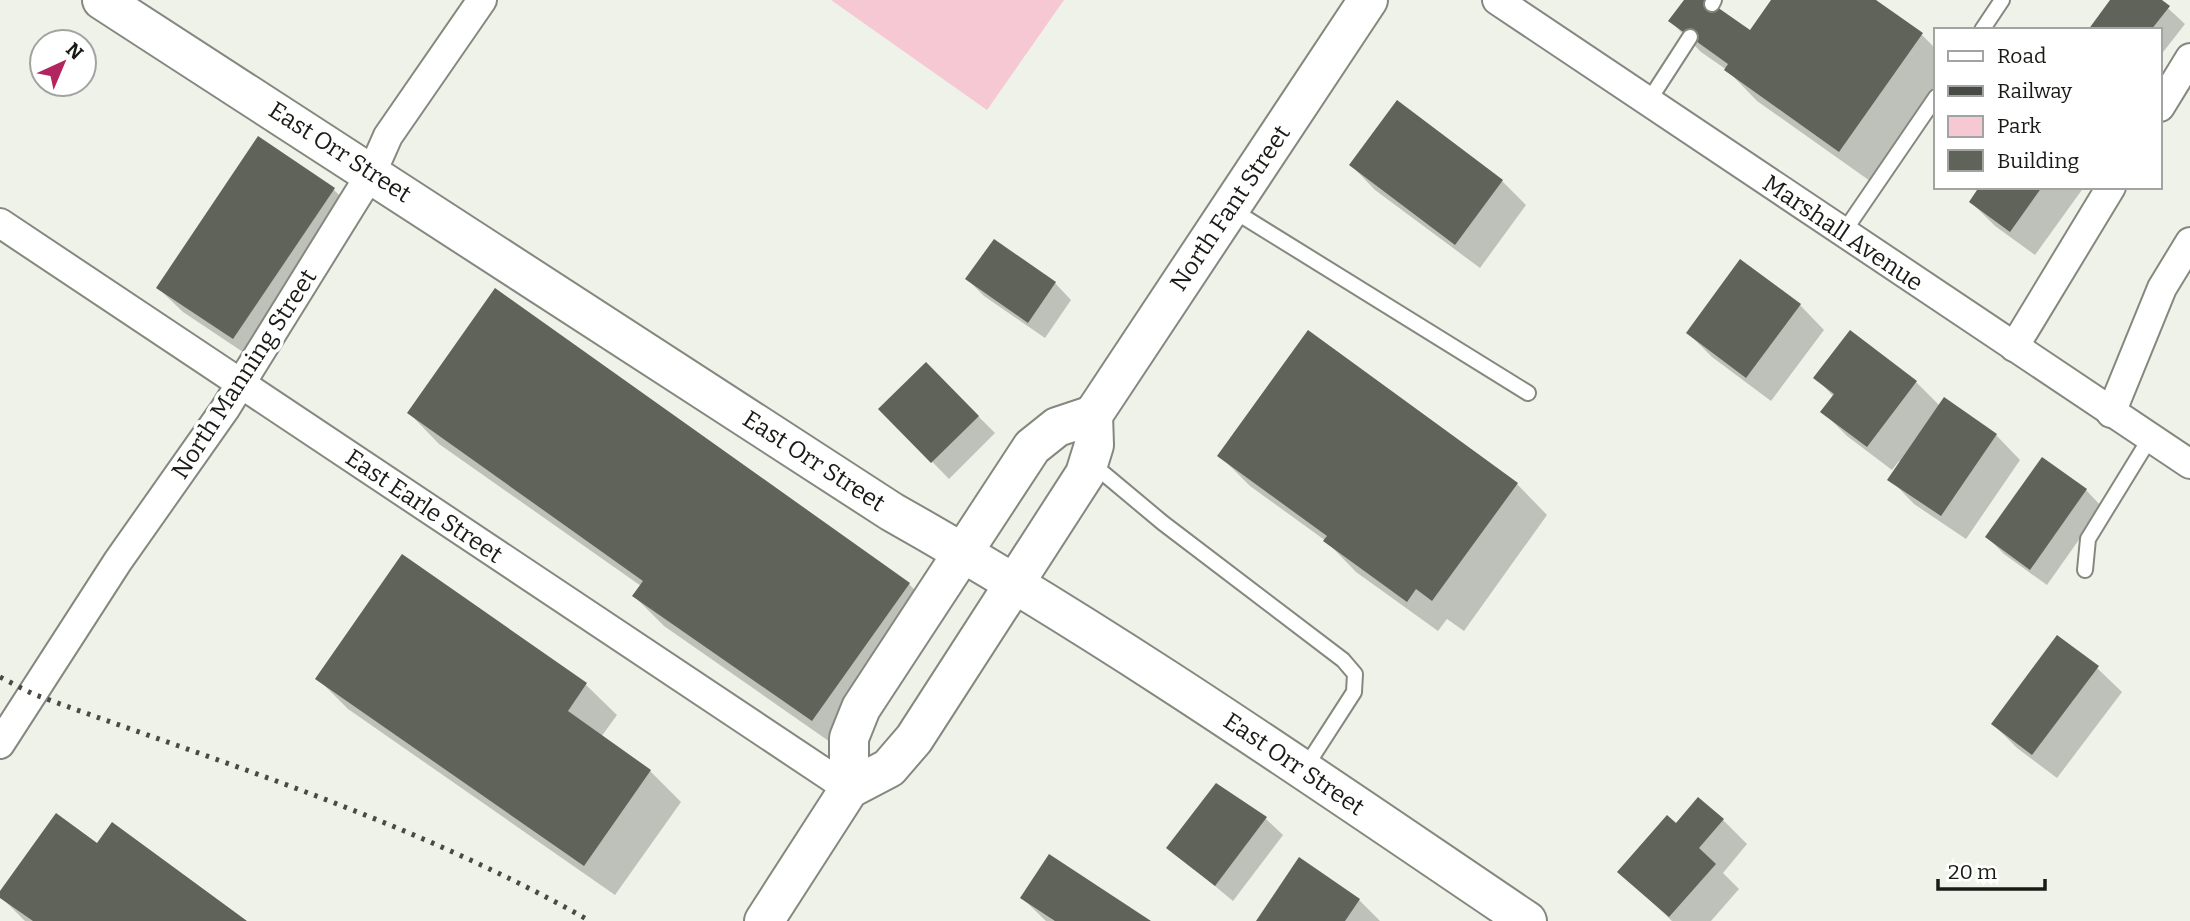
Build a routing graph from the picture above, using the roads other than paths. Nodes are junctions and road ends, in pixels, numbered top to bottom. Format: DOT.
graph roads {
  1 [pos="103,0"];
  2 [pos="482,0"];
  3 [pos="1368,0"];
  4 [pos="1497,0"];
  5 [pos="2002,0"];
  6 [pos="1983,28"];
  7 [pos="1690,37"];
  8 [pos="2190,58"];
  9 [pos="1934,100"];
  10 [pos="1648,102"];
  11 [pos="2162,104"];
  12 [pos="372,172"];
  13 [pos="2110,189"];
  14 [pos="1230,208"];
  15 [pos="0,223"];
  16 [pos="1843,233"];
  17 [pos="2190,242"];
  18 [pos="2014,348"];
  19 [pos="241,384"];
  20 [pos="1528,393"];
  21 [pos="2111,413"];
  22 [pos="1093,415"];
  23 [pos="2150,438"];
  24 [pos="1089,461"];
  25 [pos="2190,464"];
  26 [pos="963,552"];
  27 [pos="2085,570"];
  28 [pos="1015,582"];
  29 [pos="0,744"];
  30 [pos="1304,771"];
  31 [pos="849,789"];
  32 [pos="764,921"];
  33 [pos="1527,921"];
  1 -- 12 [label="street, East Orr Street"];
  2 -- 12 [label="street, North Manning Street"];
  3 -- 14 [label="street, North Fant Street"];
  4 -- 10 [label="street, Marshall Avenue"];
  5 -- 6 [label="lane"];
  7 -- 10 [label="lane"];
  8 -- 11 [label="street"];
  9 -- 16 [label="lane"];
  10 -- 16 [label="street, Marshall Avenue"];
  12 -- 19 [label="street, North Manning Street"];
  12 -- 26 [label="street, East Orr Street"];
  13 -- 18 [label="street"];
  14 -- 20 [label="lane"];
  14 -- 22 [label="street, North Fant Street"];
  15 -- 19 [label="street, East Earle Street"];
  16 -- 18 [label="street, Marshall Avenue"];
  17 -- 21 [label="street"];
  18 -- 21 [label="street, Marshall Avenue"];
  19 -- 29 [label="street, North Manning Street"];
  19 -- 31 [label="street, East Earle Street"];
  21 -- 23 [label="street, Marshall Avenue"];
  22 -- 24 [label="street"];
  22 -- 26 [label="street"];
  23 -- 25 [label="street, Marshall Avenue"];
  23 -- 27 [label="lane"];
  24 -- 28 [label="street"];
  24 -- 30 [label="lane"];
  26 -- 28 [label="street, East Orr Street"];
  26 -- 31 [label="street"];
  28 -- 30 [label="street, East Orr Street"];
  28 -- 31 [label="street"];
  30 -- 33 [label="street, East Orr Street"];
  31 -- 32 [label="street"];
}
